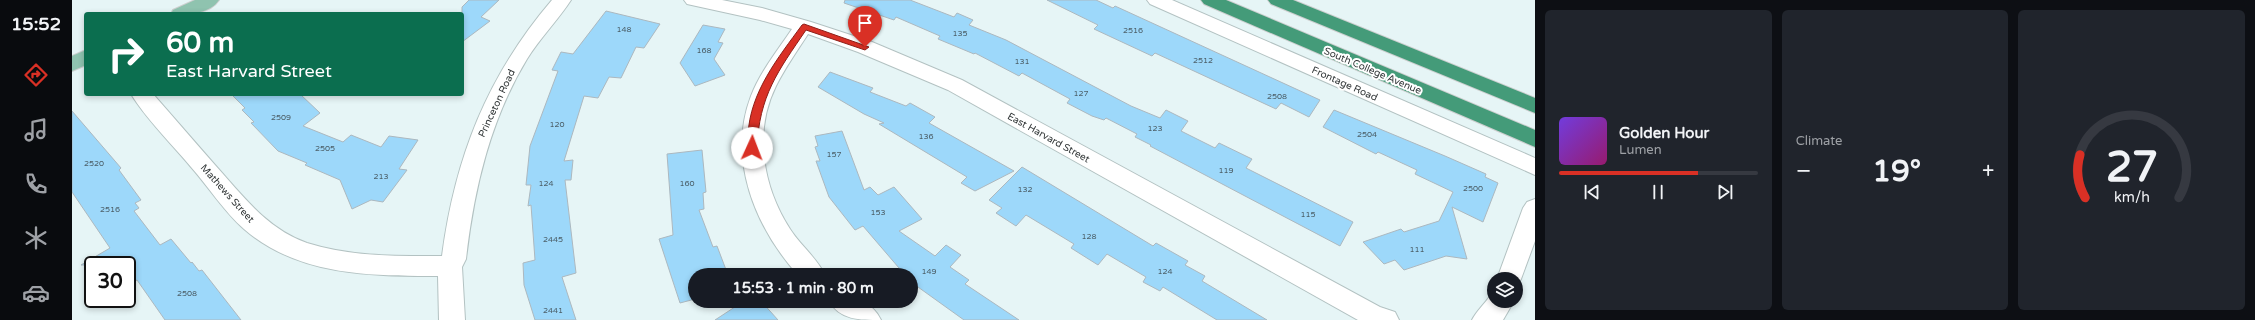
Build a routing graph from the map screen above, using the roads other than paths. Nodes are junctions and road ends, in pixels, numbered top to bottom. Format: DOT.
graph roads {
  1 [pos="562,0"];
  2 [pos="693,0"];
  3 [pos="1156,0"];
  4 [pos="1210,0"];
  5 [pos="1277,0"];
  6 [pos="804,26"];
  7 [pos="84,58"];
  8 [pos="72,64"];
  9 [pos="143,96"];
  10 [pos="1535,106"];
  11 [pos="1535,139"];
  12 [pos="1535,167"];
  13 [pos="1535,208"];
  14 [pos="450,266"];
  15 [pos="806,268"];
  16 [pos="1512,272"];
  17 [pos="852,308"];
  18 [pos="1496,308"];
  19 [pos="452,320"];
  20 [pos="868,320"];
  21 [pos="1386,320"];
  22 [pos="1485,320"];
  1 -- 14 [label="street, Princeton Road"];
  2 -- 6 [label="street, East Harvard Street"];
  3 -- 12 [label="street, Frontage Road"];
  4 -- 11 [label="highway, South College Avenue"];
  5 -- 10 [label="highway"];
  6 -- 15 [label="street"];
  6 -- 21 [label="street, East Harvard Street"];
  7 -- 8 [label="main road"];
  9 -- 14 [label="street, Mathews Street"];
  13 -- 16 [label="street"];
  14 -- 19 [label="street"];
  17 -- 20 [label="street"];
  18 -- 22 [label="street"];
}
